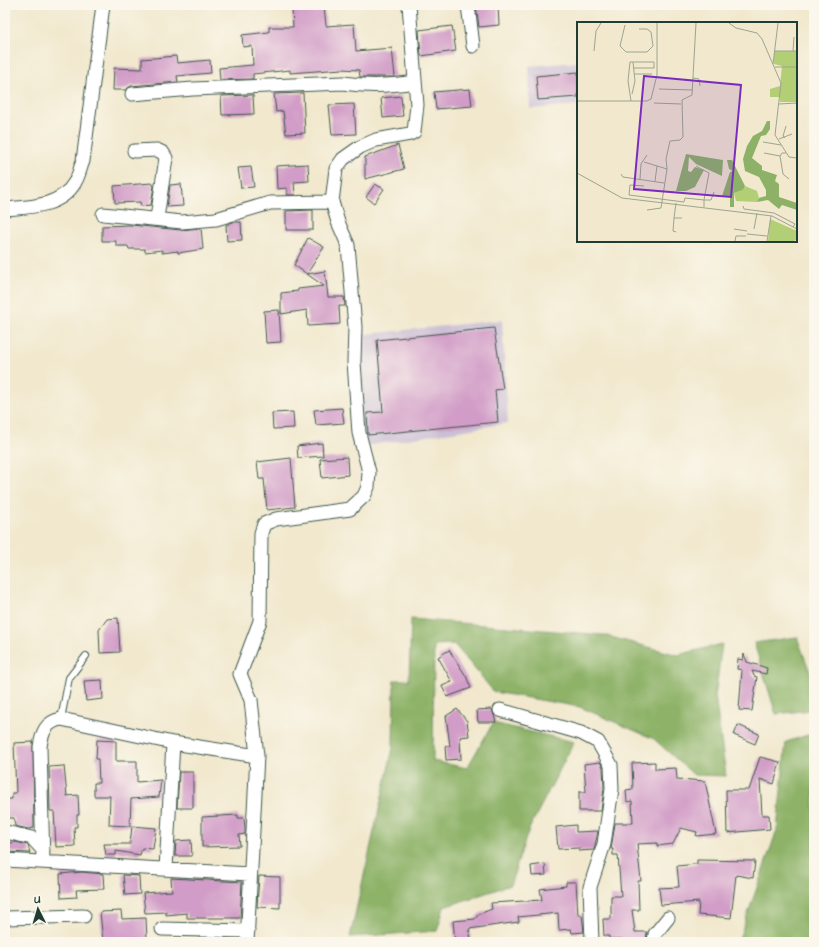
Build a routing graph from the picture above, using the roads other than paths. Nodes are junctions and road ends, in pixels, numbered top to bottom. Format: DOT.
graph roads {
  1 [pos="103,5"];
  2 [pos="409,5"];
  3 [pos="468,5"];
  4 [pos="473,46"];
  5 [pos="415,82"];
  6 [pos="132,94"];
  7 [pos="134,151"];
  8 [pos="332,202"];
  9 [pos="5,209"];
  10 [pos="103,214"];
  11 [pos="157,218"];
  12 [pos="86,656"];
  13 [pos="500,710"];
  14 [pos="61,719"];
  15 [pos="173,743"];
  16 [pos="257,756"];
  17 [pos="6,832"];
  18 [pos="43,856"];
  19 [pos="5,860"];
  20 [pos="166,869"];
  21 [pos="249,874"];
  22 [pos="84,916"];
  23 [pos="5,918"];
  24 [pos="668,918"];
  25 [pos="162,929"];
  26 [pos="247,936"];
  27 [pos="592,942"];
  28 [pos="654,942"];
  1 -- 9 [label="street"];
  2 -- 5 [label="street"];
  3 -- 4 [label="street"];
  5 -- 6 [label="street"];
  5 -- 8 [label="street"];
  7 -- 11 [label="street"];
  8 -- 11 [label="street"];
  8 -- 16 [label="street"];
  10 -- 11 [label="street"];
  12 -- 14 [label="lane"];
  13 -- 27 [label="street"];
  14 -- 15 [label="street"];
  14 -- 18 [label="street"];
  15 -- 16 [label="street"];
  15 -- 20 [label="street"];
  16 -- 21 [label="street"];
  17 -- 18 [label="street"];
  18 -- 19 [label="street"];
  18 -- 20 [label="street"];
  20 -- 21 [label="street"];
  21 -- 26 [label="street"];
  22 -- 23 [label="street"];
  24 -- 28 [label="street"];
  25 -- 26 [label="street"];
}
